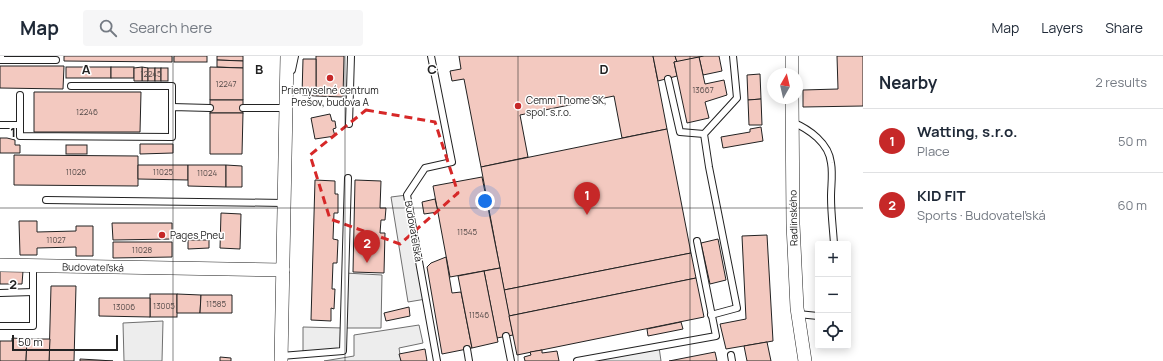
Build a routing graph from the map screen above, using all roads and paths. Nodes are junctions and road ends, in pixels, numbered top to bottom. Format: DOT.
graph roads {
  1 [pos="1,56"];
  2 [pos="287,56"];
  3 [pos="295,56"];
  4 [pos="351,56"];
  5 [pos="432,56"];
  6 [pos="733,56"];
  7 [pos="792,56"];
  8 [pos="56,60"];
  9 [pos="792,68"];
  10 [pos="668,78"];
  11 [pos="71,86"];
  12 [pos="286,94"];
  13 [pos="20,95"];
  14 [pos="792,104"];
  15 [pos="172,107"];
  16 [pos="210,108"];
  17 [pos="243,108"];
  18 [pos="286,108"];
  19 [pos="792,122"];
  20 [pos="349,124"];
  21 [pos="0,125"];
  22 [pos="20,125"];
  23 [pos="704,134"];
  24 [pos="348,178"];
  25 [pos="46,200"];
  26 [pos="284,203"];
  27 [pos="697,241"];
  28 [pos="834,241"];
  29 [pos="0,265"];
  30 [pos="33,266"];
  31 [pos="283,270"];
  32 [pos="33,292"];
  33 [pos="0,293"];
  34 [pos="798,314"];
  35 [pos="711,315"];
  36 [pos="815,316"];
  37 [pos="0,326"];
  38 [pos="506,336"];
  39 [pos="467,349"];
  40 [pos="281,359"];
  41 [pos="437,361"];
  42 [pos="469,361"];
  43 [pos="511,361"];
  44 [pos="577,361"];
  45 [pos="805,361"];
  1 -- 8 [label="lane"];
  2 -- 12 [label="street"];
  3 -- 12 [label="lane"];
  4 -- 20 [label="lane"];
  5 -- 41 [label="lane, Budovateľská"];
  6 -- 23 [label="lane"];
  7 -- 9 [label="street"];
  10 -- 23 [label="lane"];
  11 -- 15 [label="lane"];
  12 -- 18 [label="street"];
  13 -- 22 [label="lane"];
  14 -- 19 [label="street, Radlinského"];
  15 -- 16 [label="lane"];
  15 -- 22 [label="lane"];
  17 -- 18 [label="lane"];
  18 -- 26 [label="street"];
  19 -- 28 [label="lane"];
  19 -- 34 [label="street, Radlinského"];
  21 -- 22 [label="lane"];
  23 -- 35 [label="lane"];
  24 -- 40 [label="lane"];
  25 -- 26 [label="lane"];
  26 -- 31 [label="street"];
  27 -- 35 [label="lane"];
  29 -- 30 [label="street, Budovateľská"];
  30 -- 31 [label="street, Budovateľská"];
  30 -- 32 [label="lane"];
  31 -- 40 [label="street"];
  32 -- 33 [label="lane"];
  32 -- 37 [label="lane"];
  34 -- 36 [label="lane"];
  34 -- 45 [label="street, Radlinského"];
  35 -- 44 [label="lane"];
  38 -- 43 [label="lane"];
  39 -- 42 [label="lane"];
}
